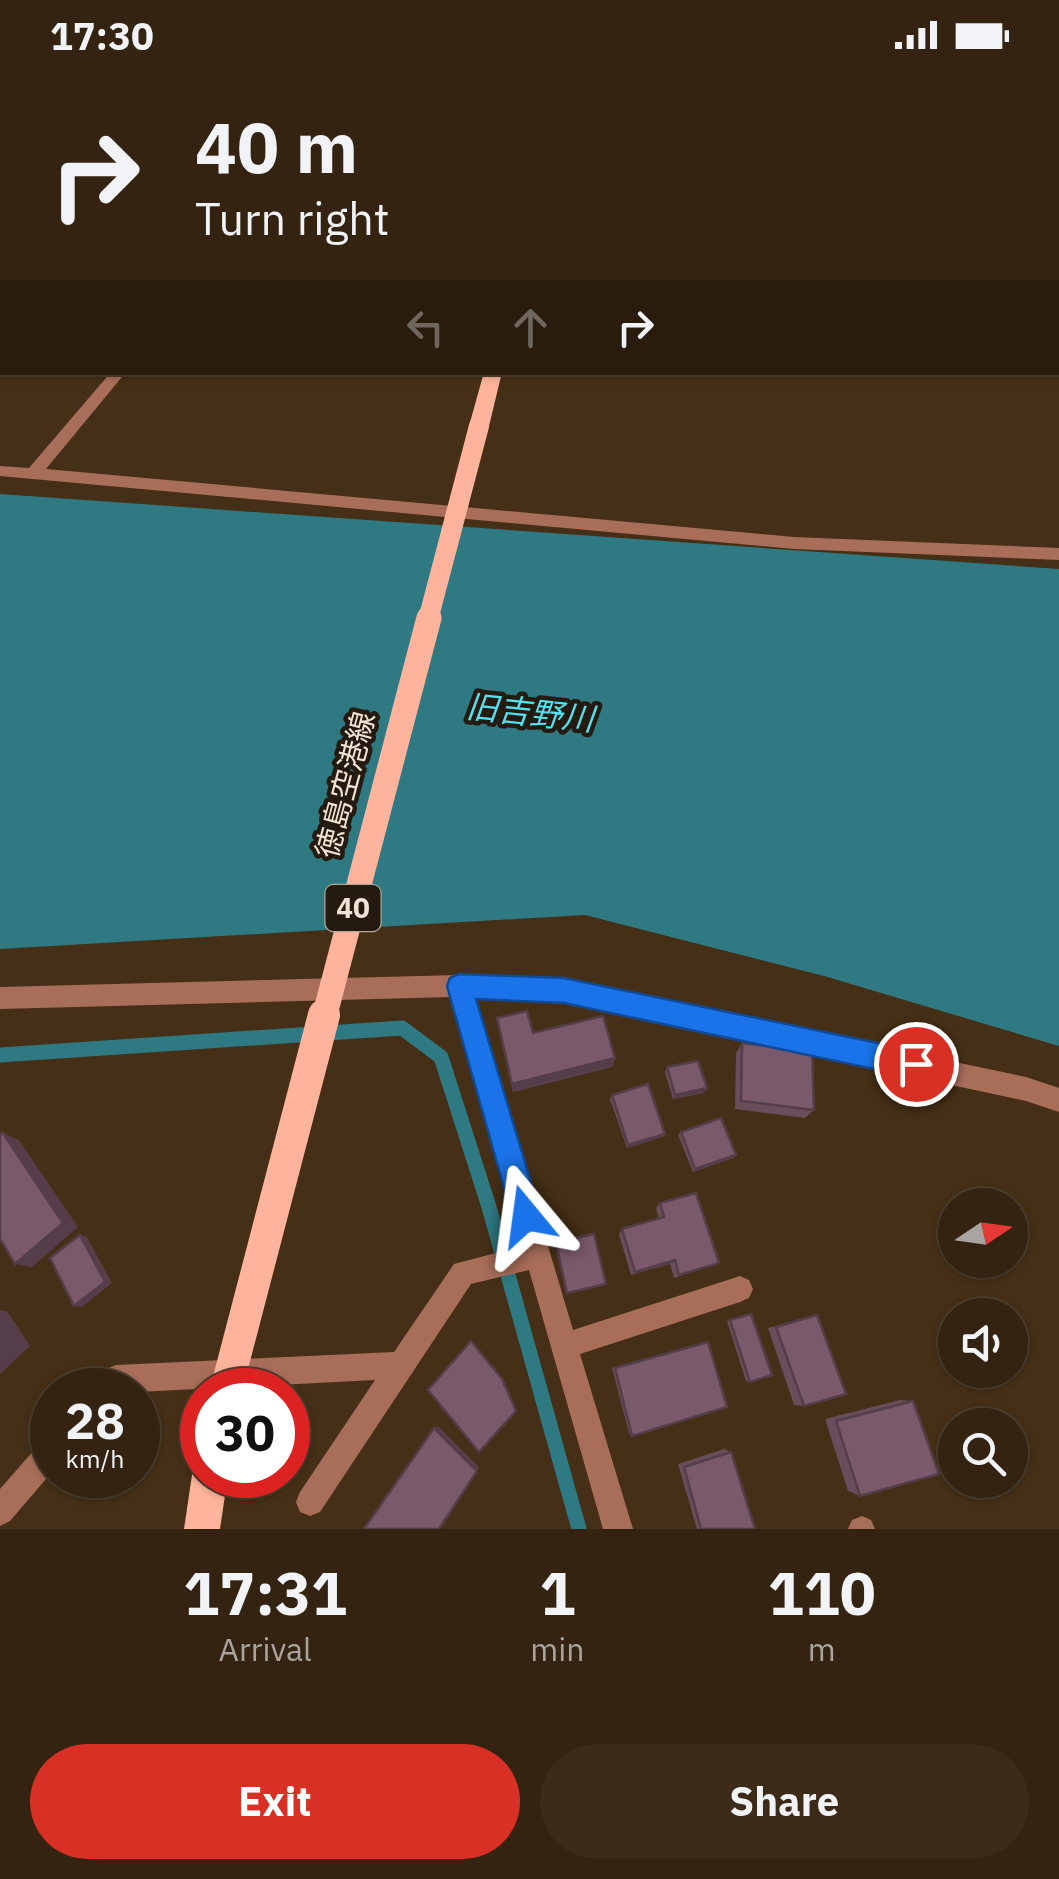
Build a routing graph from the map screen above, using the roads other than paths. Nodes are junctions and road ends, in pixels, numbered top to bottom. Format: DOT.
graph roads {
  1 [pos="116,375"];
  2 [pos="491,375"];
  3 [pos="0,472"];
  4 [pos="33,474"];
  5 [pos="1059,554"];
  6 [pos="459,986"];
  7 [pos="0,998"];
  8 [pos="1059,1100"];
  9 [pos="538,1255"];
  10 [pos="740,1289"];
  11 [pos="564,1346"];
  12 [pos="401,1366"];
  13 [pos="232,1368"];
  14 [pos="160,1377"];
  15 [pos="30,1476"];
  16 [pos="207,1498"];
  17 [pos="310,1502"];
  18 [pos="0,1511"];
  19 [pos="202,1529"];
  20 [pos="618,1529"];
  1 -- 4 [label="street"];
  2 -- 13 [label="main road, 徳島空港線 / 40, bridge"];
  3 -- 4 [label="street"];
  4 -- 5 [label="street"];
  6 -- 7 [label="street"];
  6 -- 8 [label="street"];
  6 -- 9 [label="street"];
  9 -- 11 [label="street"];
  9 -- 12 [label="street"];
  10 -- 11 [label="street"];
  11 -- 20 [label="street"];
  12 -- 14 [label="street"];
  12 -- 17 [label="street"];
  15 -- 18 [label="street"];
  16 -- 19 [label="main road"];
}
